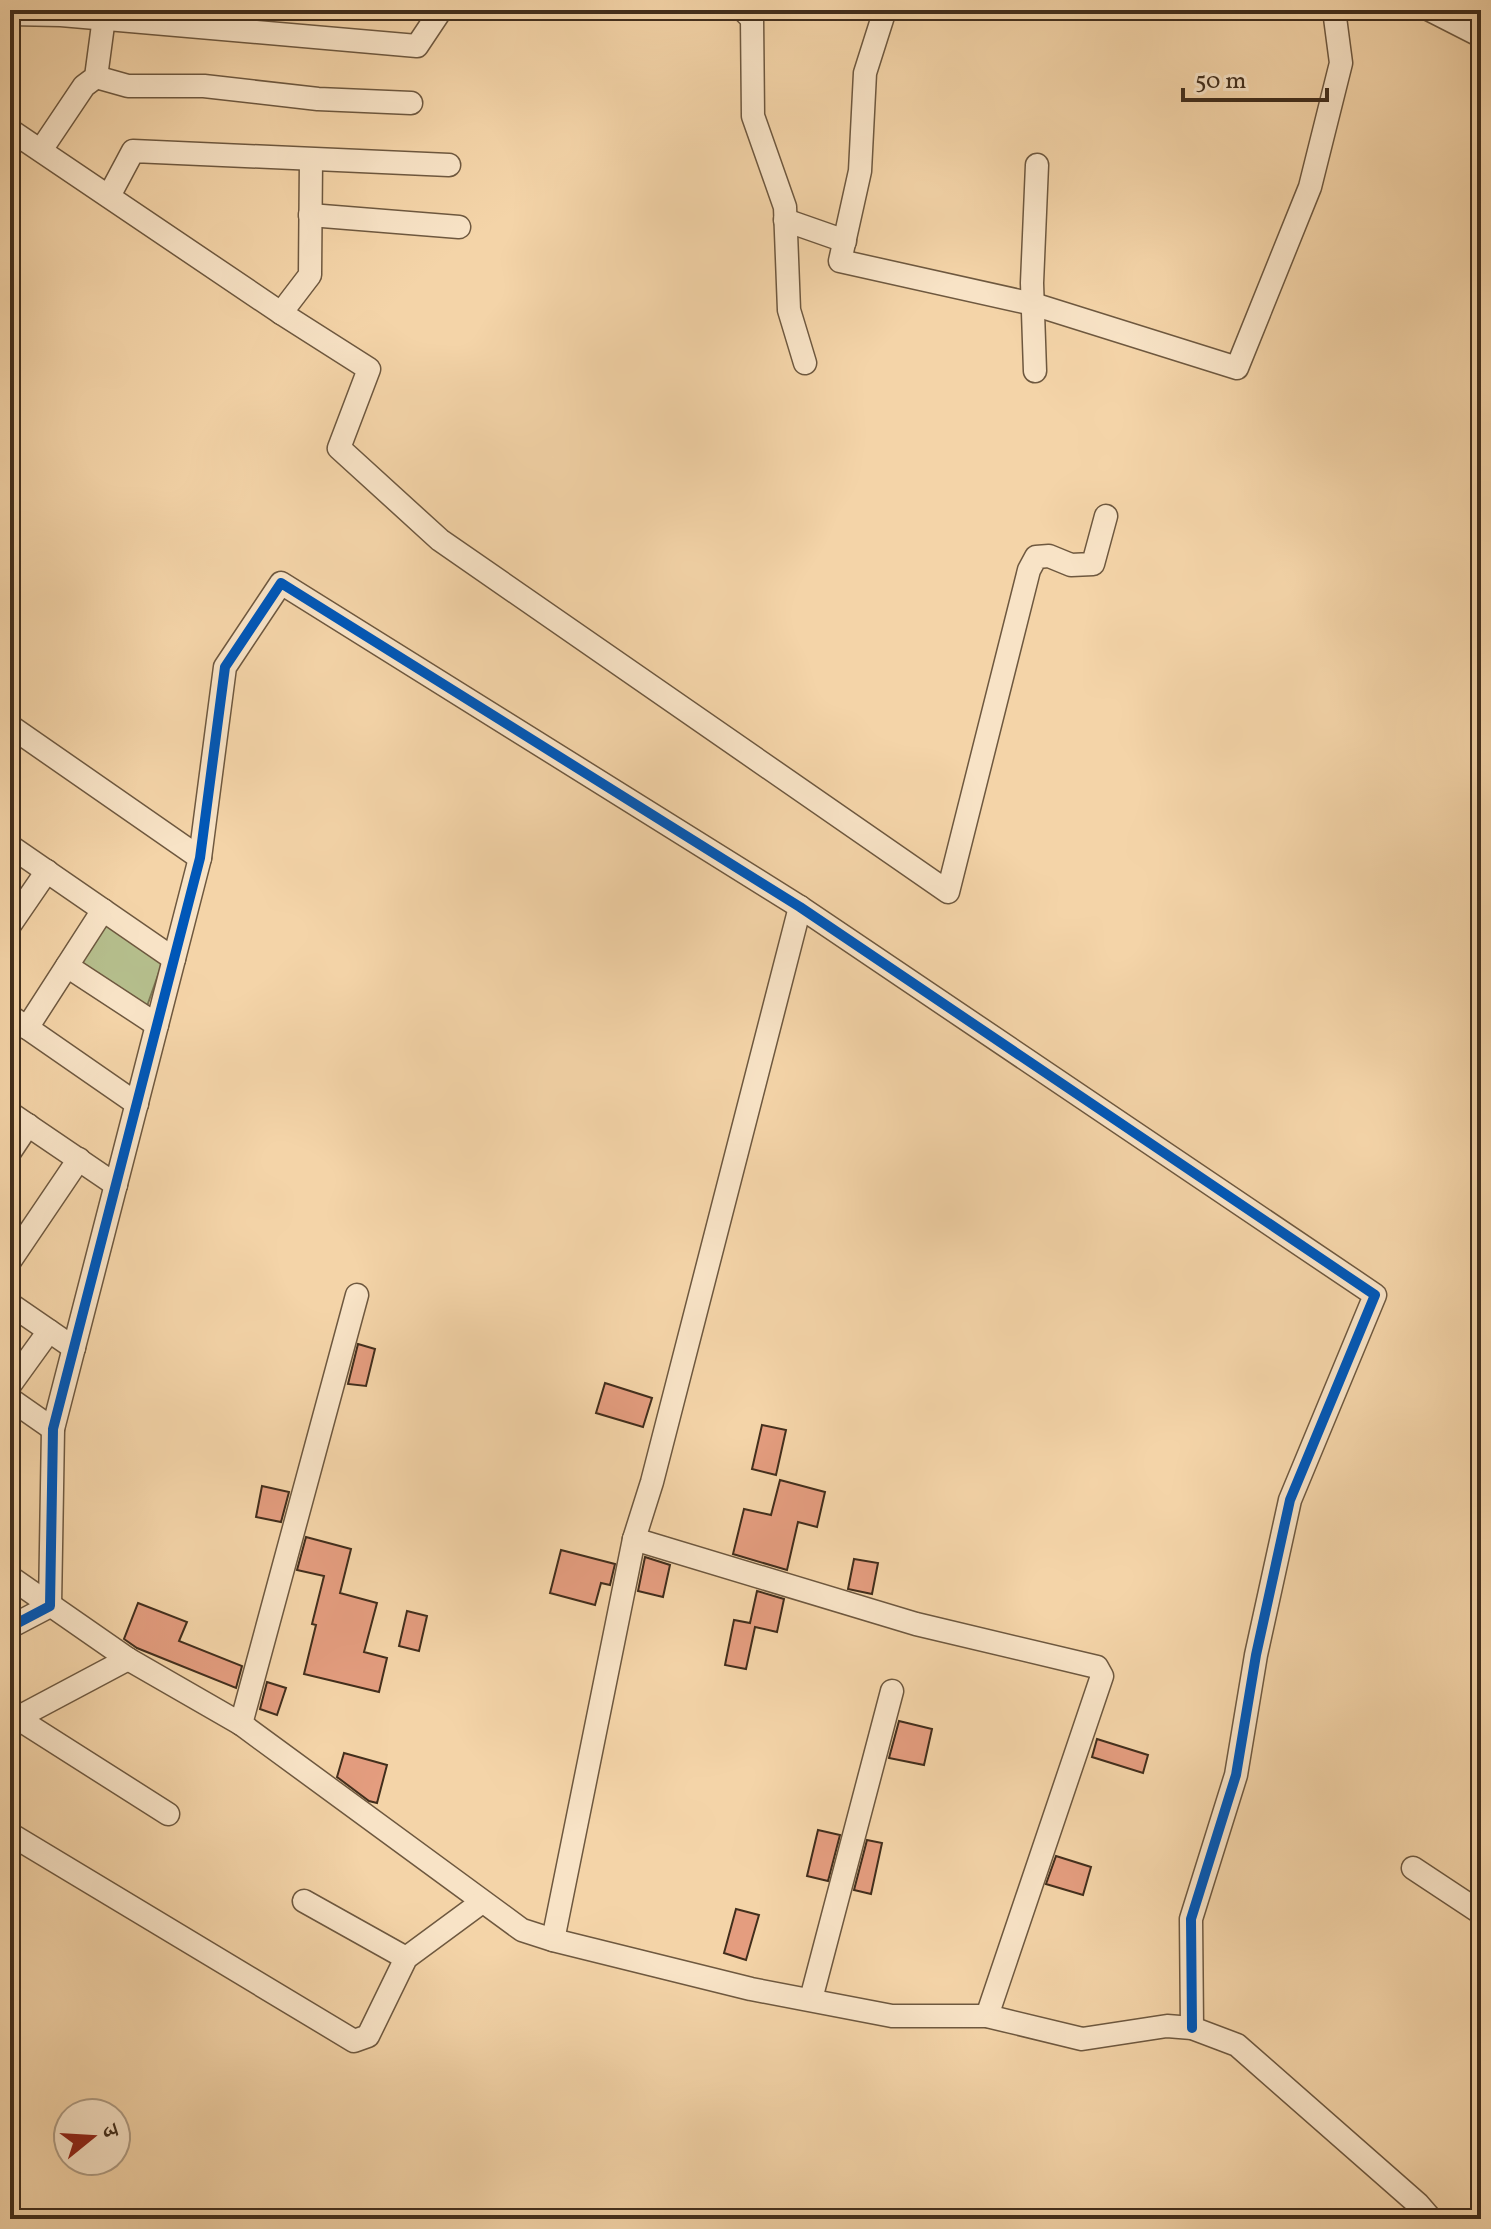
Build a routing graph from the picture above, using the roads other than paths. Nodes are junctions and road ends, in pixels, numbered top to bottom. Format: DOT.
graph roads {
  1 [pos="441,10"];
  2 [pos="743,10"];
  3 [pos="885,10"];
  4 [pos="1334,10"];
  5 [pos="1430,10"];
  6 [pos="10,14"];
  7 [pos="104,16"];
  8 [pos="1481,36"];
  9 [pos="96,77"];
  10 [pos="411,103"];
  11 [pos="10,130"];
  12 [pos="41,150"];
  13 [pos="311,160"];
  14 [pos="449,165"];
  15 [pos="1037,165"];
  16 [pos="109,196"];
  17 [pos="310,215"];
  18 [pos="785,220"];
  19 [pos="459,227"];
  20 [pos="845,241"];
  21 [pos="1033,304"];
  22 [pos="281,313"];
  23 [pos="805,363"];
  24 [pos="1035,371"];
  25 [pos="1106,516"];
  26 [pos="10,726"];
  27 [pos="10,846"];
  28 [pos="200,858"];
  29 [pos="47,871"];
  30 [pos="800,907"];
  31 [pos="103,910"];
  32 [pos="10,925"];
  33 [pos="174,959"];
  34 [pos="67,966"];
  35 [pos="18,1022"];
  36 [pos="157,1025"];
  37 [pos="137,1104"];
  38 [pos="19,1119"];
  39 [pos="10,1152"];
  40 [pos="79,1159"];
  41 [pos="116,1185"];
  42 [pos="10,1261"];
  43 [pos="357,1295"];
  44 [pos="10,1304"];
  45 [pos="49,1331"];
  46 [pos="74,1348"];
  47 [pos="10,1385"];
  48 [pos="10,1399"];
  49 [pos="53,1429"];
  50 [pos="634,1539"];
  51 [pos="10,1577"];
  52 [pos="50,1606"];
  53 [pos="10,1627"];
  54 [pos="128,1659"];
  55 [pos="892,1691"];
  56 [pos="14,1722"];
  57 [pos="241,1724"];
  58 [pos="168,1814"];
  59 [pos="10,1834"];
  60 [pos="1413,1868"];
  61 [pos="304,1901"];
  62 [pos="482,1902"];
  63 [pos="1481,1913"];
  64 [pos="553,1940"];
  65 [pos="406,1958"];
  66 [pos="811,1999"];
  67 [pos="987,2016"];
  68 [pos="1192,2028"];
  69 [pos="1431,2219"];
  1 -- 7 [label="street"];
  2 -- 18 [label="street"];
  3 -- 20 [label="street"];
  4 -- 21 [label="street"];
  5 -- 8 [label="street"];
  6 -- 7 [label="street"];
  7 -- 9 [label="street"];
  9 -- 10 [label="street"];
  9 -- 12 [label="street"];
  11 -- 12 [label="street"];
  12 -- 16 [label="street"];
  13 -- 14 [label="street"];
  13 -- 16 [label="street"];
  13 -- 17 [label="street"];
  15 -- 21 [label="street"];
  16 -- 22 [label="street"];
  17 -- 19 [label="street"];
  17 -- 22 [label="street"];
  18 -- 20 [label="street"];
  18 -- 23 [label="street"];
  20 -- 21 [label="street"];
  21 -- 24 [label="street"];
  22 -- 25 [label="street"];
  26 -- 28 [label="street"];
  27 -- 29 [label="street"];
  28 -- 30 [label="street"];
  28 -- 33 [label="street"];
  29 -- 31 [label="street"];
  29 -- 32 [label="street"];
  30 -- 50 [label="street"];
  30 -- 68 [label="street"];
  31 -- 33 [label="street"];
  31 -- 34 [label="street"];
  33 -- 36 [label="street"];
  34 -- 35 [label="street"];
  34 -- 36 [label="street"];
  35 -- 37 [label="street"];
  36 -- 37 [label="street"];
  37 -- 41 [label="street"];
  38 -- 39 [label="street"];
  38 -- 40 [label="street"];
  40 -- 41 [label="street"];
  40 -- 42 [label="street"];
  41 -- 46 [label="street"];
  43 -- 57 [label="street"];
  44 -- 45 [label="street"];
  45 -- 46 [label="street"];
  45 -- 47 [label="street"];
  46 -- 49 [label="street"];
  48 -- 49 [label="street"];
  49 -- 52 [label="street"];
  50 -- 64 [label="street"];
  50 -- 67 [label="street"];
  51 -- 52 [label="street"];
  52 -- 53 [label="street"];
  52 -- 54 [label="street"];
  54 -- 56 [label="street"];
  54 -- 57 [label="street"];
  55 -- 66 [label="street"];
  56 -- 58 [label="street"];
  57 -- 62 [label="street"];
  59 -- 65 [label="street"];
  60 -- 63 [label="street"];
  61 -- 65 [label="street"];
  62 -- 64 [label="street"];
  62 -- 65 [label="street"];
  64 -- 66 [label="street"];
  66 -- 67 [label="street"];
  67 -- 68 [label="street"];
  68 -- 69 [label="street"];
}
